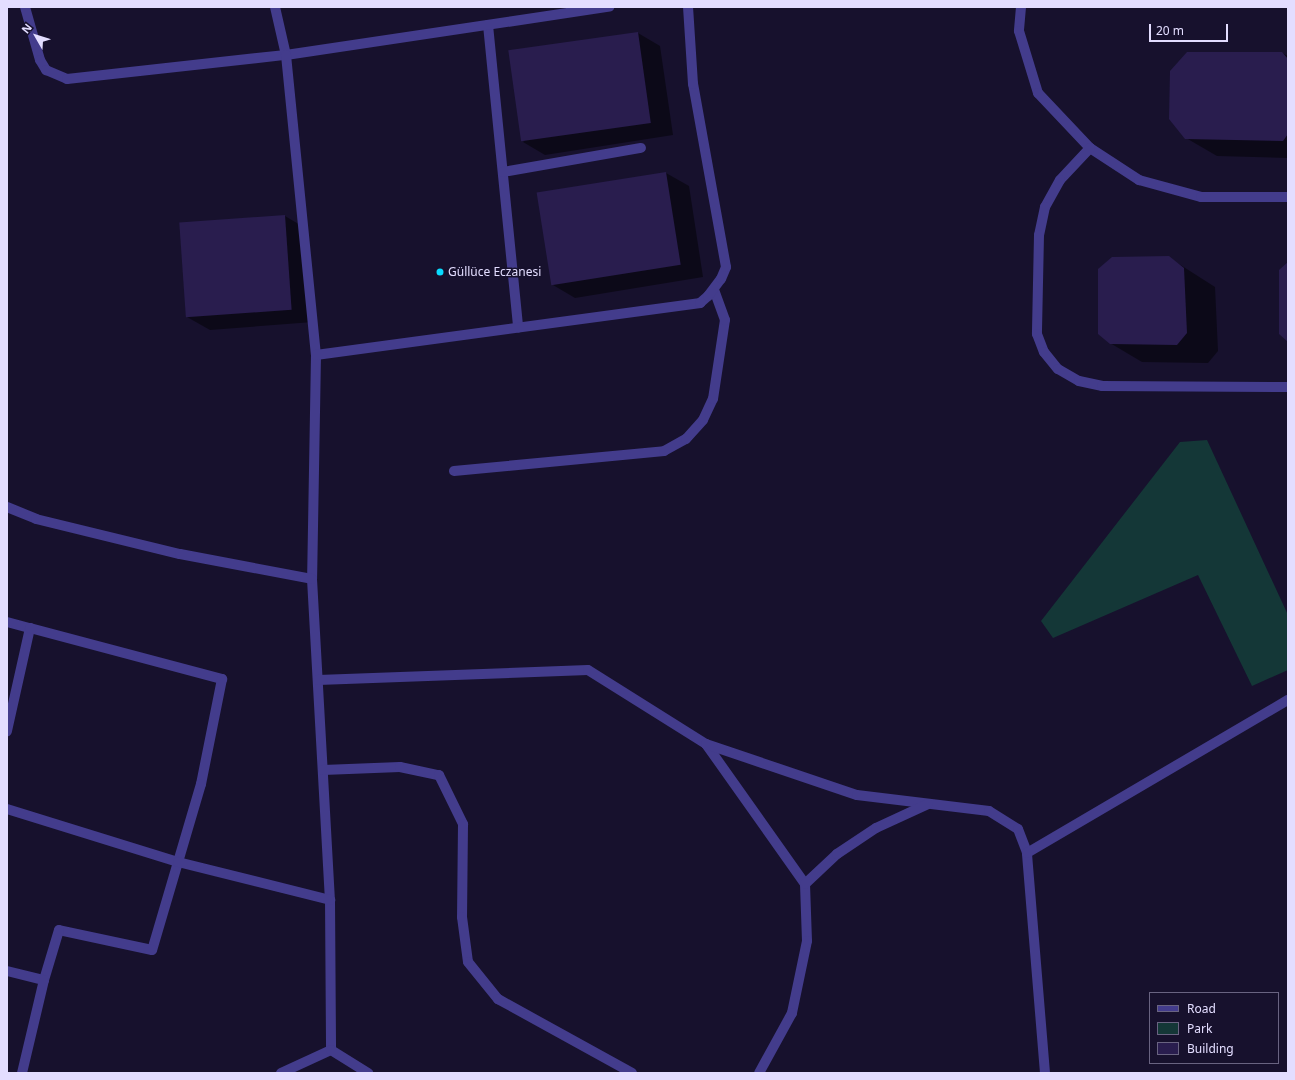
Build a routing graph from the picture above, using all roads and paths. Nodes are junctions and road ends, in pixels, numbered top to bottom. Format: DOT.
graph roads {
  1 [pos="25,7"];
  2 [pos="275,7"];
  3 [pos="609,7"];
  4 [pos="688,7"];
  5 [pos="1021,7"];
  6 [pos="488,25"];
  7 [pos="286,55"];
  8 [pos="641,148"];
  9 [pos="1090,148"];
  10 [pos="503,172"];
  11 [pos="1288,197"];
  12 [pos="714,289"];
  13 [pos="518,328"];
  14 [pos="316,355"];
  15 [pos="1288,387"];
  16 [pos="454,471"];
  17 [pos="7,508"];
  18 [pos="312,579"];
  19 [pos="7,622"];
  20 [pos="30,628"];
  21 [pos="318,680"];
  22 [pos="10,693"];
  23 [pos="1288,700"];
  24 [pos="7,731"];
  25 [pos="706,744"];
  26 [pos="323,770"];
  27 [pos="928,804"];
  28 [pos="7,809"];
  29 [pos="1027,853"];
  30 [pos="178,862"];
  31 [pos="805,884"];
  32 [pos="330,900"];
  33 [pos="7,971"];
  34 [pos="44,980"];
  35 [pos="331,1050"];
  36 [pos="22,1073"];
  37 [pos="281,1073"];
  38 [pos="368,1073"];
  39 [pos="632,1073"];
  40 [pos="760,1073"];
  41 [pos="1044,1073"];
  1 -- 7 [label="street"];
  2 -- 7 [label="street"];
  3 -- 6 [label="street"];
  4 -- 12 [label="street"];
  5 -- 9 [label="street"];
  6 -- 7 [label="street"];
  6 -- 10 [label="street"];
  7 -- 14 [label="street"];
  8 -- 10 [label="street"];
  9 -- 11 [label="street"];
  9 -- 15 [label="street"];
  10 -- 13 [label="street"];
  12 -- 13 [label="street"];
  12 -- 16 [label="street"];
  13 -- 14 [label="street"];
  14 -- 18 [label="street"];
  17 -- 18 [label="street"];
  18 -- 21 [label="street"];
  19 -- 20 [label="street"];
  20 -- 22 [label="street"];
  20 -- 30 [label="street"];
  21 -- 25 [label="street"];
  21 -- 26 [label="street"];
  22 -- 24 [label="street"];
  23 -- 29 [label="street"];
  25 -- 27 [label="street"];
  25 -- 31 [label="street"];
  26 -- 32 [label="street"];
  26 -- 39 [label="street"];
  27 -- 29 [label="street"];
  27 -- 31 [label="street"];
  28 -- 30 [label="street"];
  29 -- 41 [label="street"];
  30 -- 32 [label="street"];
  30 -- 34 [label="street"];
  31 -- 40 [label="street"];
  32 -- 35 [label="street"];
  33 -- 34 [label="street"];
  34 -- 36 [label="street"];
  35 -- 37 [label="street"];
  35 -- 38 [label="street"];
}
